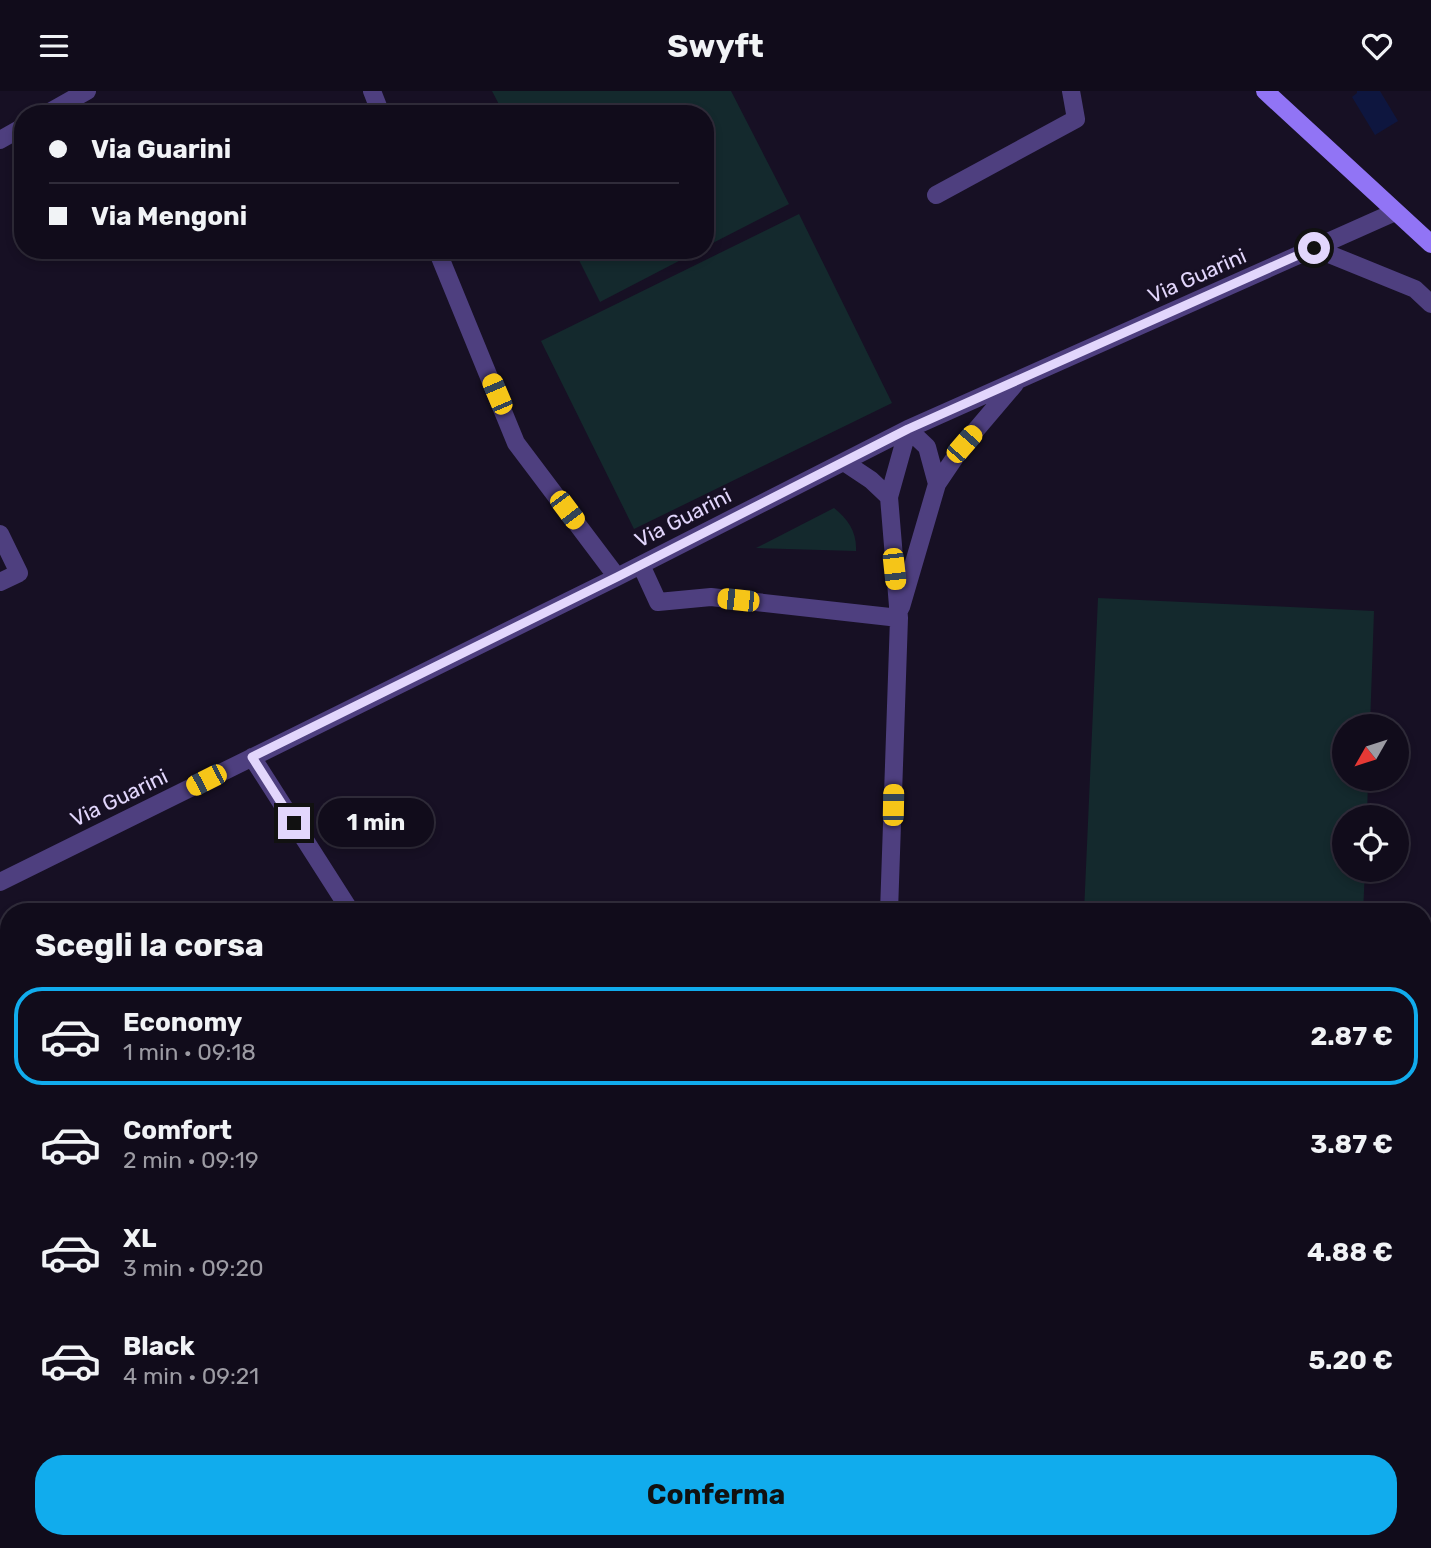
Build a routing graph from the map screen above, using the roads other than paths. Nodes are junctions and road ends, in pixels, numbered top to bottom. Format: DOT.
graph roads {
  1 [pos="87,91"];
  2 [pos="1071,91"];
  3 [pos="1265,91"];
  4 [pos="62,105"];
  5 [pos="936,195"];
  6 [pos="1395,212"];
  7 [pos="1428,236"];
  8 [pos="1314,248"];
  9 [pos="441,259"];
  10 [pos="1431,304"];
  11 [pos="1018,381"];
  12 [pos="908,429"];
  13 [pos="844,462"];
  14 [pos="937,484"];
  15 [pos="889,497"];
  16 [pos="0,534"];
  17 [pos="641,565"];
  18 [pos="617,577"];
  19 [pos="0,582"];
  20 [pos="898,618"];
  21 [pos="252,757"];
  22 [pos="0,882"];
  23 [pos="345,903"];
  24 [pos="889,903"];
  1 -- 4 [label="street"];
  2 -- 5 [label="street"];
  3 -- 6 [label="street"];
  6 -- 7 [label="street"];
  6 -- 8 [label="street, Via Guarini"];
  8 -- 10 [label="street"];
  8 -- 11 [label="street, Via Guarini"];
  9 -- 18 [label="street"];
  11 -- 12 [label="street, Via Guarini"];
  11 -- 14 [label="street"];
  12 -- 13 [label="street, Via Guarini"];
  12 -- 14 [label="street"];
  12 -- 15 [label="street"];
  13 -- 15 [label="street"];
  13 -- 17 [label="street, Via Guarini"];
  14 -- 20 [label="street"];
  15 -- 20 [label="street"];
  16 -- 19 [label="street"];
  17 -- 18 [label="street, Via Guarini"];
  17 -- 20 [label="street"];
  18 -- 21 [label="street, Via Guarini"];
  20 -- 24 [label="street"];
  21 -- 22 [label="street, Via Guarini"];
  21 -- 23 [label="street"];
}
